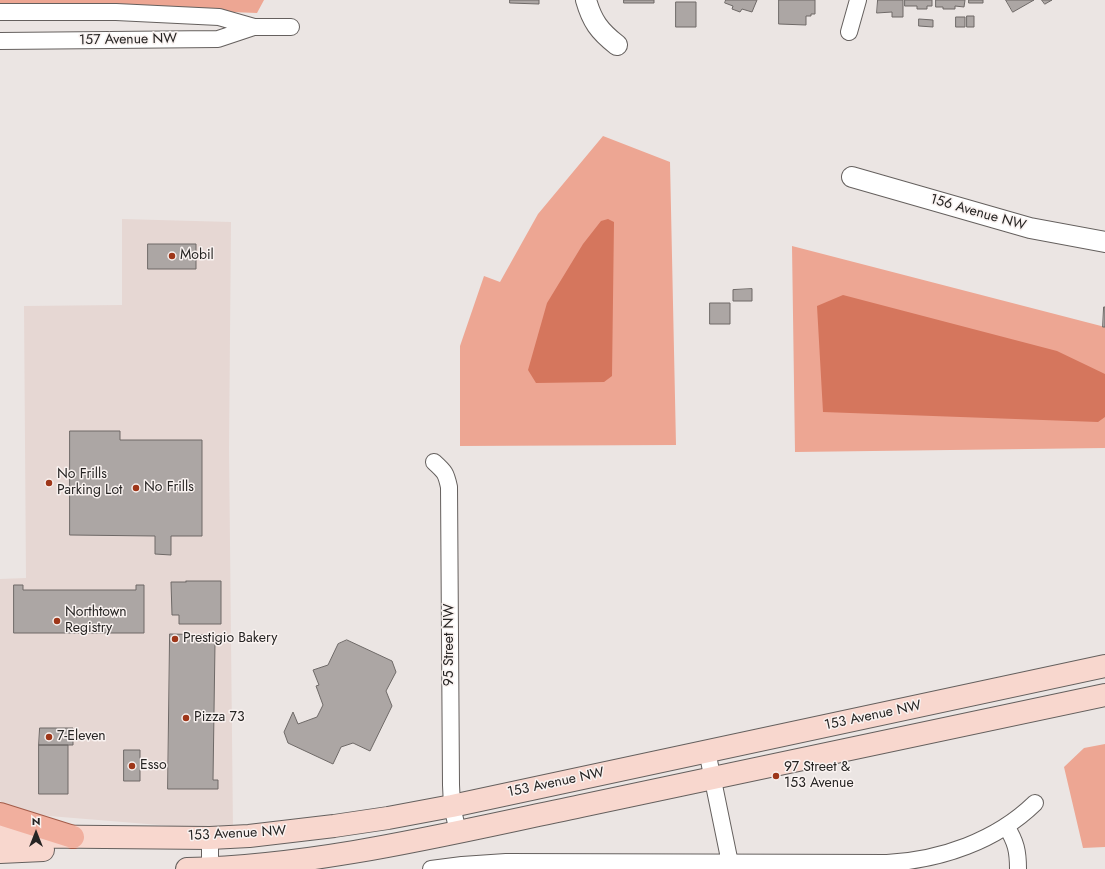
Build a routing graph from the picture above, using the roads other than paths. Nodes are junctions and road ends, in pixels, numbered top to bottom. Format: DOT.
graph roads {
  1 [pos="586,0"];
  2 [pos="858,0"];
  3 [pos="0,12"];
  4 [pos="254,27"];
  5 [pos="291,27"];
  6 [pos="849,32"];
  7 [pos="0,41"];
  8 [pos="617,45"];
  9 [pos="852,177"];
  10 [pos="1105,242"];
  11 [pos="434,462"];
  12 [pos="1105,666"];
  13 [pos="1105,695"];
  14 [pos="707,751"];
  15 [pos="713,778"];
  16 [pos="1035,803"];
  17 [pos="452,806"];
  18 [pos="0,814"];
  19 [pos="1006,826"];
  20 [pos="458,832"];
  21 [pos="0,836"];
  22 [pos="72,836"];
  23 [pos="108,837"];
  24 [pos="210,838"];
  25 [pos="0,852"];
  26 [pos="730,863"];
  27 [pos="610,866"];
  28 [pos="814,866"];
  29 [pos="187,869"];
  30 [pos="210,869"];
  31 [pos="431,869"];
  32 [pos="1018,869"];
  1 -- 8 [label="street"];
  2 -- 6 [label="street"];
  3 -- 4 [label="street, 157 Avenue NW"];
  4 -- 5 [label="street, 157 Avenue NW"];
  4 -- 7 [label="street, 157 Avenue NW"];
  9 -- 10 [label="street, 156 Avenue NW"];
  11 -- 17 [label="street, 95 Street NW"];
  12 -- 14 [label="main road, 153 Avenue NW"];
  13 -- 15 [label="main road, 153 Avenue NW"];
  14 -- 15 [label="street"];
  14 -- 17 [label="main road, 153 Avenue NW"];
  15 -- 20 [label="main road, 153 Avenue NW"];
  15 -- 26 [label="street"];
  16 -- 19 [label="street"];
  17 -- 20 [label="street, 95 Street NW"];
  17 -- 24 [label="main road, 153 Avenue NW"];
  18 -- 22 [label="main road"];
  19 -- 28 [label="street"];
  19 -- 32 [label="street"];
  20 -- 30 [label="main road, 153 Avenue NW"];
  21 -- 22 [label="main road, 153 Avenue NW"];
  22 -- 23 [label="main road, 153 Avenue NW"];
  23 -- 24 [label="main road, 153 Avenue NW"];
  23 -- 25 [label="main road"];
  24 -- 30 [label="street"];
  26 -- 27 [label="street"];
  26 -- 28 [label="street"];
  27 -- 31 [label="street"];
  29 -- 30 [label="main road, 153 Avenue NW"];
}
